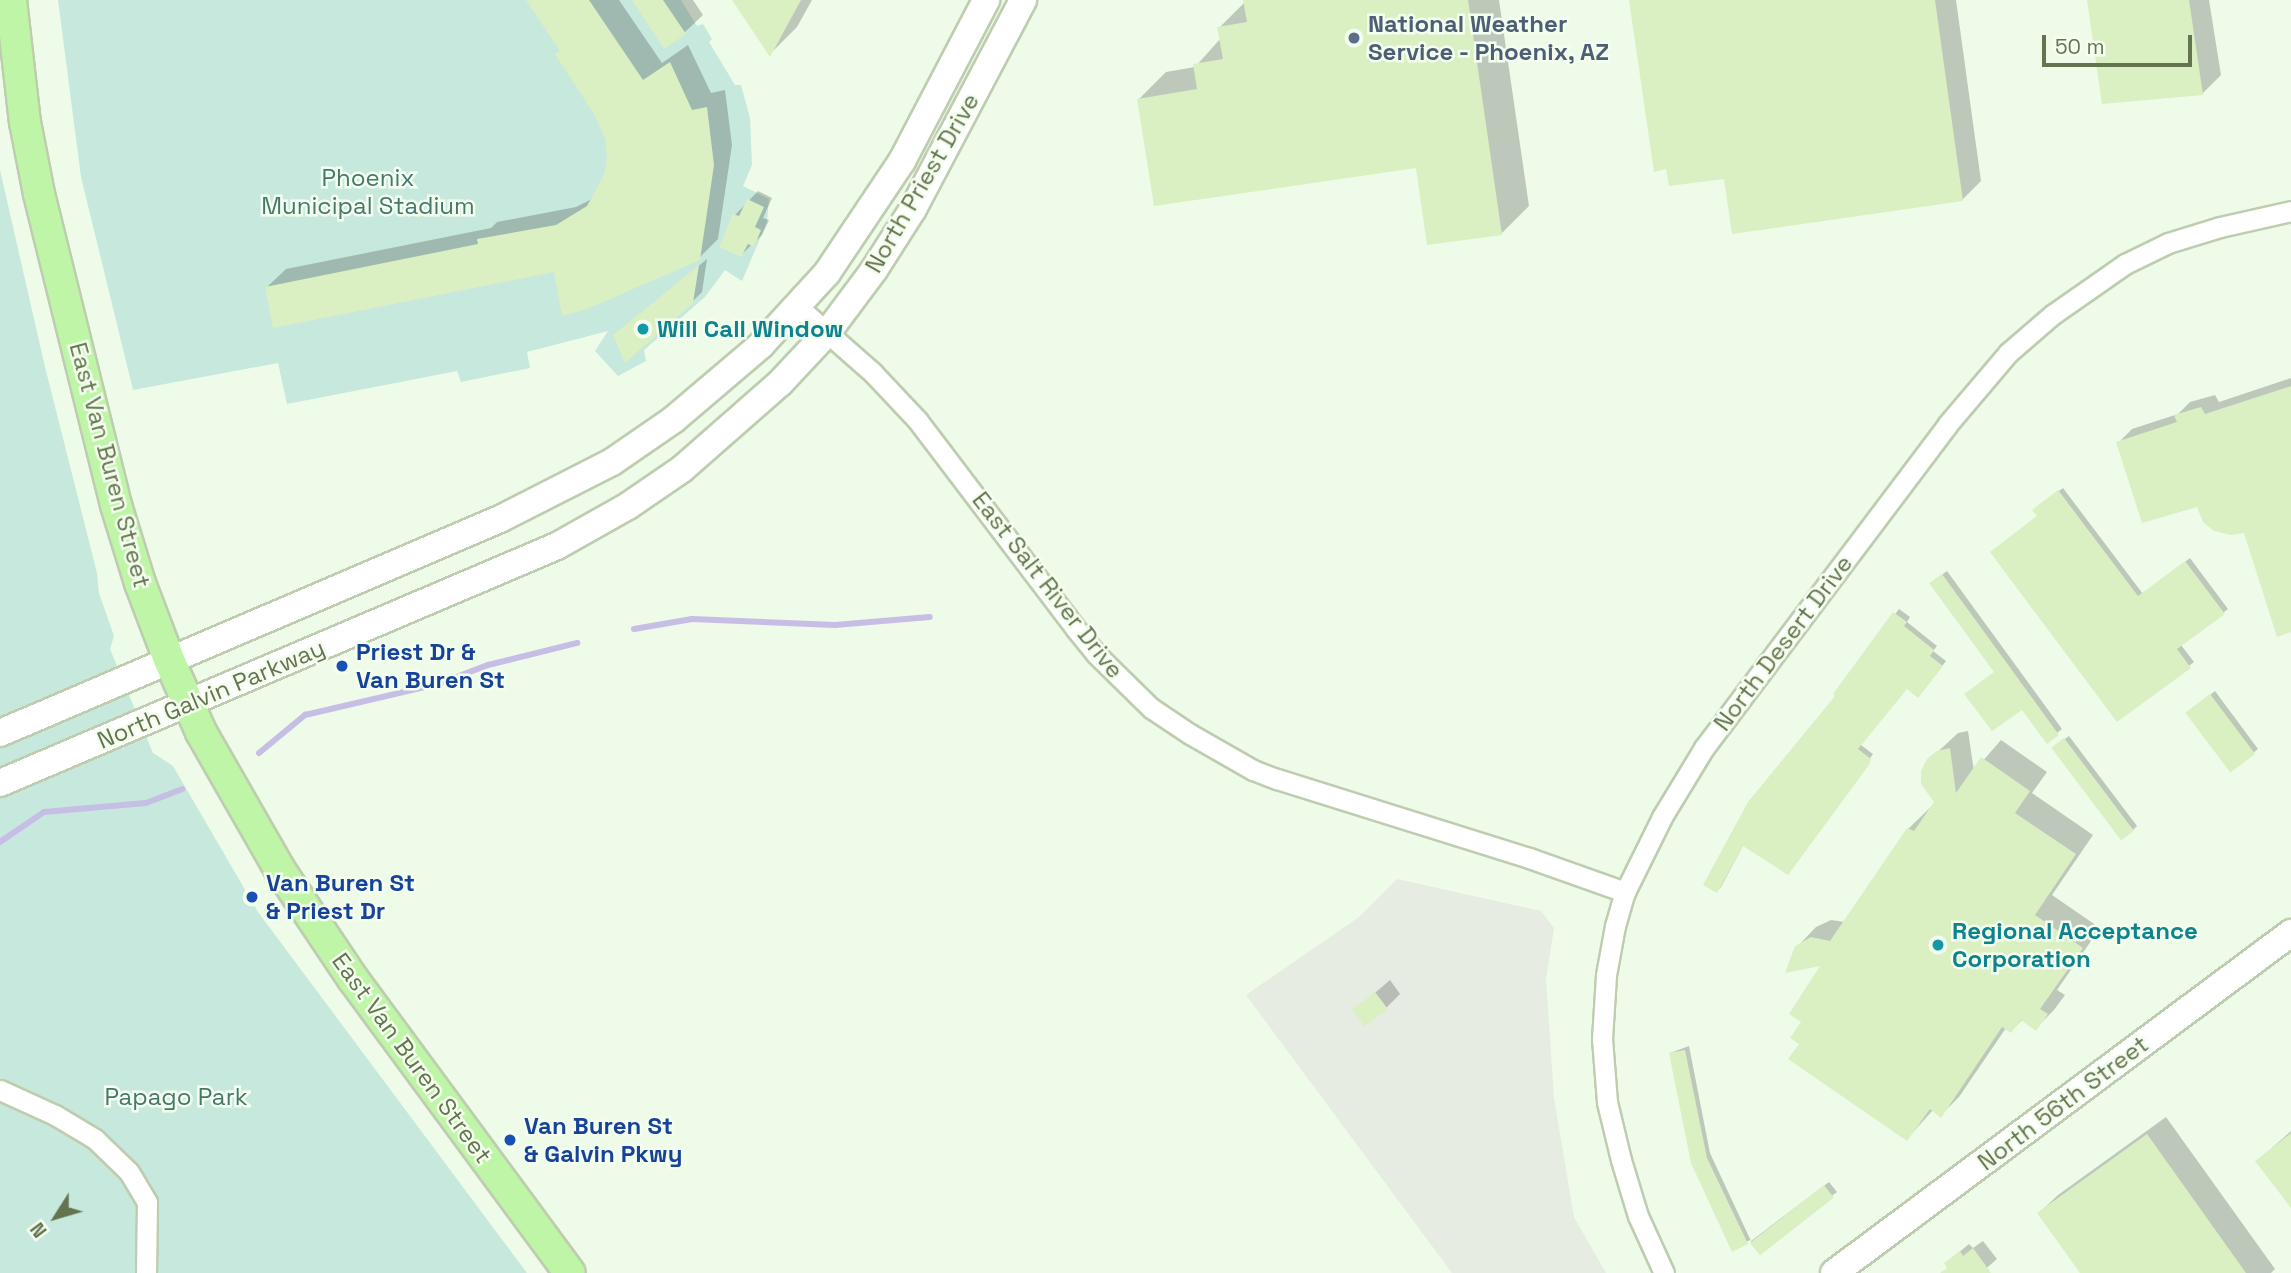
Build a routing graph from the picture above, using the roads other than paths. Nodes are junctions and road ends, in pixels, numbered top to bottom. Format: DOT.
graph roads {
  1 [pos="11,0"];
  2 [pos="986,0"];
  3 [pos="1023,0"];
  4 [pos="2291,211"];
  5 [pos="798,307"];
  6 [pos="827,333"];
  7 [pos="642,442"];
  8 [pos="682,469"];
  9 [pos="170,662"];
  10 [pos="188,703"];
  11 [pos="0,733"];
  12 [pos="0,783"];
  13 [pos="1625,892"];
  14 [pos="2291,933"];
  15 [pos="0,1090"];
  16 [pos="146,1273"];
  17 [pos="570,1273"];
  18 [pos="1664,1273"];
  19 [pos="1834,1273"];
  1 -- 9 [label="main road, East Van Buren Street"];
  2 -- 5 [label="main road, North Priest Drive"];
  3 -- 6 [label="main road, North Priest Drive"];
  4 -- 13 [label="street, North Desert Drive"];
  5 -- 6 [label="street, East Salt River Drive"];
  5 -- 7 [label="main road, North Priest Drive"];
  6 -- 8 [label="main road, North Priest Drive"];
  6 -- 13 [label="street, East Salt River Drive"];
  7 -- 9 [label="main road, North Galvin Parkway"];
  8 -- 10 [label="main road, North Galvin Parkway"];
  9 -- 10 [label="main road, East Van Buren Street"];
  9 -- 11 [label="main road, North Galvin Parkway"];
  10 -- 12 [label="main road, North Galvin Parkway"];
  10 -- 17 [label="main road, East Van Buren Street"];
  13 -- 18 [label="street, North Desert Drive"];
  14 -- 19 [label="main road, North 56th Street"];
  15 -- 16 [label="street"];
}
